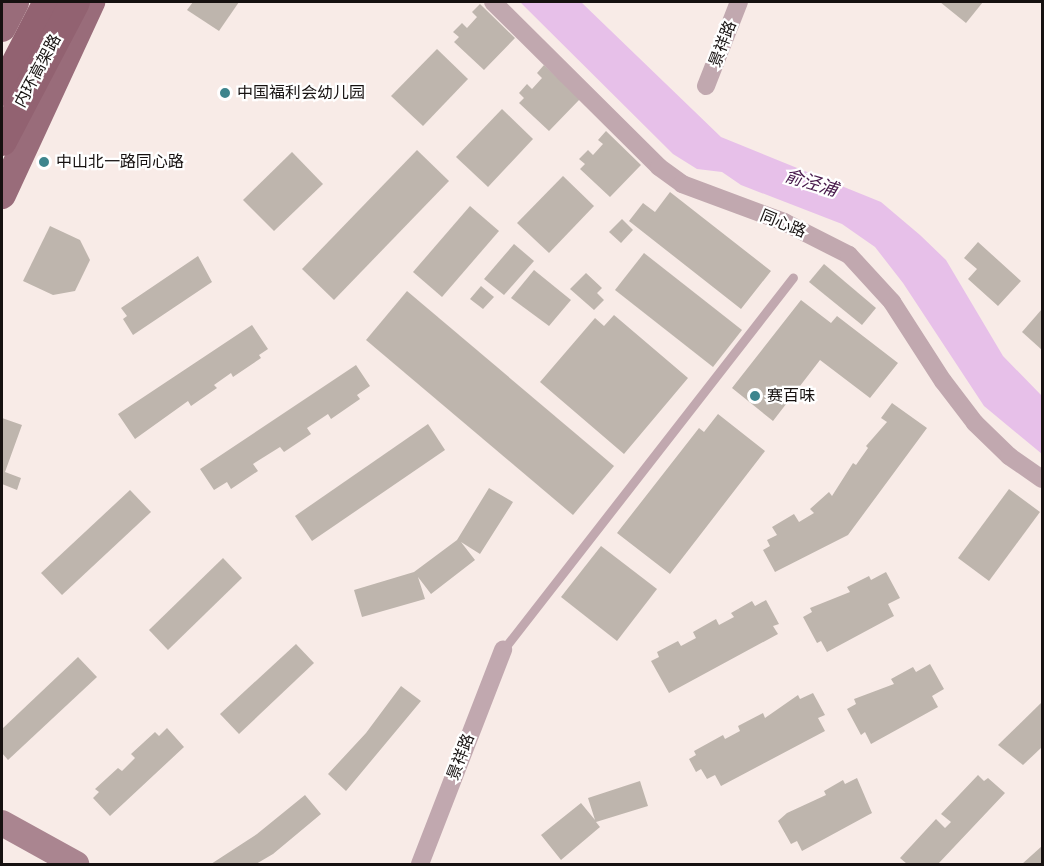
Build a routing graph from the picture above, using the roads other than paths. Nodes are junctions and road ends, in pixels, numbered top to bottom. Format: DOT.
graph roads {
  1 [pos="15,2"];
  2 [pos="48,2"];
  3 [pos="75,2"];
  4 [pos="91,2"];
  5 [pos="493,2"];
  6 [pos="739,2"];
  7 [pos="2,28"];
  8 [pos="706,86"];
  9 [pos="2,91"];
  10 [pos="2,141"];
  11 [pos="2,195"];
  12 [pos="793,278"];
  13 [pos="1042,479"];
  14 [pos="503,650"];
  15 [pos="2,823"];
  16 [pos="76,864"];
  17 [pos="420,864"];
  1 -- 7 [label="main road"];
  2 -- 9 [label="highway, 内环高架路"];
  3 -- 10 [label="highway, 内环高架路"];
  4 -- 11 [label="main road"];
  5 -- 13 [label="street, 同心路"];
  6 -- 8 [label="street, 景祥路"];
  12 -- 14 [label="lane"];
  14 -- 17 [label="street, 景祥路"];
  15 -- 16 [label="main road"];
}
